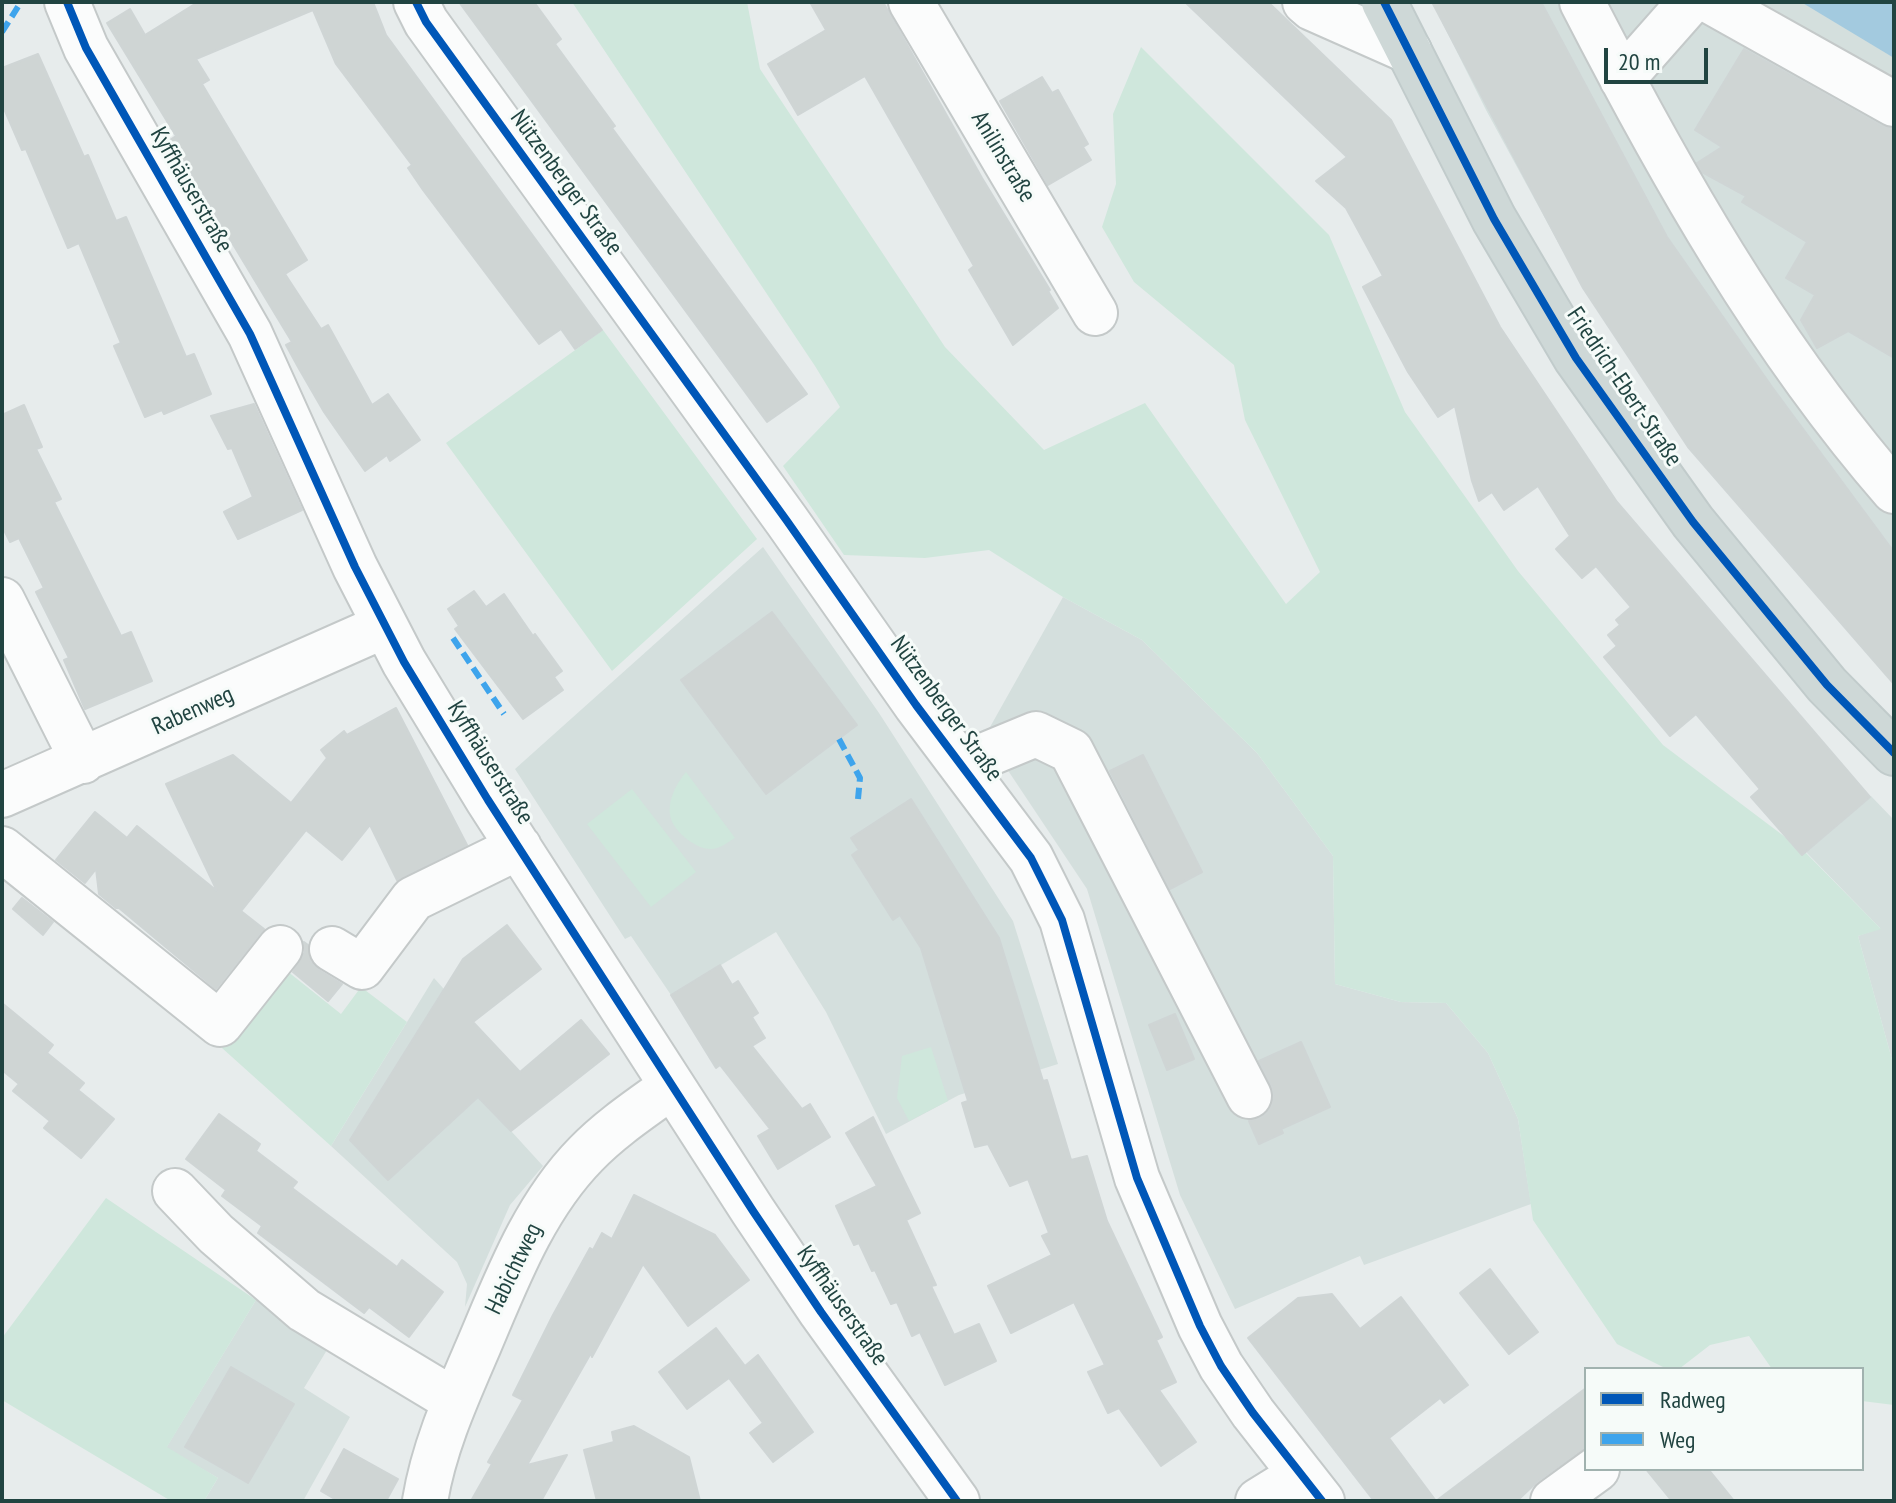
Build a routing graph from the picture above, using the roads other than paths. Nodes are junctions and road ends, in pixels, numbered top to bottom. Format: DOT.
graph roads {
  1 [pos="67,2"];
  2 [pos="416,2"];
  3 [pos="911,2"];
  4 [pos="1305,2"];
  5 [pos="1384,2"];
  6 [pos="1582,2"];
  7 [pos="1690,2"];
  8 [pos="1712,2"];
  9 [pos="1409,51"];
  10 [pos="1622,79"];
  11 [pos="1894,104"];
  12 [pos="1095,313"];
  13 [pos="1887,466"];
  14 [pos="2,600"];
  15 [pos="384,626"];
  16 [pos="1894,753"];
  17 [pos="83,761"];
  18 [pos="961,765"];
  19 [pos="2,795"];
  20 [pos="519,847"];
  21 [pos="2,849"];
  22 [pos="280,948"];
  23 [pos="332,949"];
  24 [pos="672,1086"];
  25 [pos="1249,1096"];
  26 [pos="175,1191"];
  27 [pos="455,1401"];
  28 [pos="1594,1471"];
  29 [pos="1311,1488"];
  30 [pos="427,1500"];
  31 [pos="957,1501"];
  32 [pos="1258,1501"];
  33 [pos="1553,1501"];
  1 -- 15 [label="street, Kyffhäuserstraße"];
  2 -- 18 [label="street, Nützenberger Straße"];
  3 -- 12 [label="street, Anilinstraße"];
  4 -- 9 [label="street"];
  5 -- 9 [label="main road, Friedrich-Ebert-Straße"];
  6 -- 10 [label="street"];
  7 -- 10 [label="street"];
  8 -- 11 [label="street"];
  9 -- 16 [label="main road, Friedrich-Ebert-Straße"];
  10 -- 13 [label="street"];
  14 -- 17 [label="street"];
  15 -- 17 [label="street, Rabenweg"];
  15 -- 20 [label="street, Kyffhäuserstraße"];
  17 -- 19 [label="street, Rabenweg"];
  18 -- 25 [label="street"];
  18 -- 29 [label="street, Nützenberger Straße"];
  20 -- 23 [label="street"];
  20 -- 24 [label="street, Kyffhäuserstraße"];
  21 -- 22 [label="street"];
  24 -- 27 [label="street, Habichtweg"];
  24 -- 31 [label="street, Kyffhäuserstraße"];
  26 -- 27 [label="street"];
  27 -- 30 [label="street, Habichtweg"];
  28 -- 33 [label="street"];
  29 -- 32 [label="street"];
}
